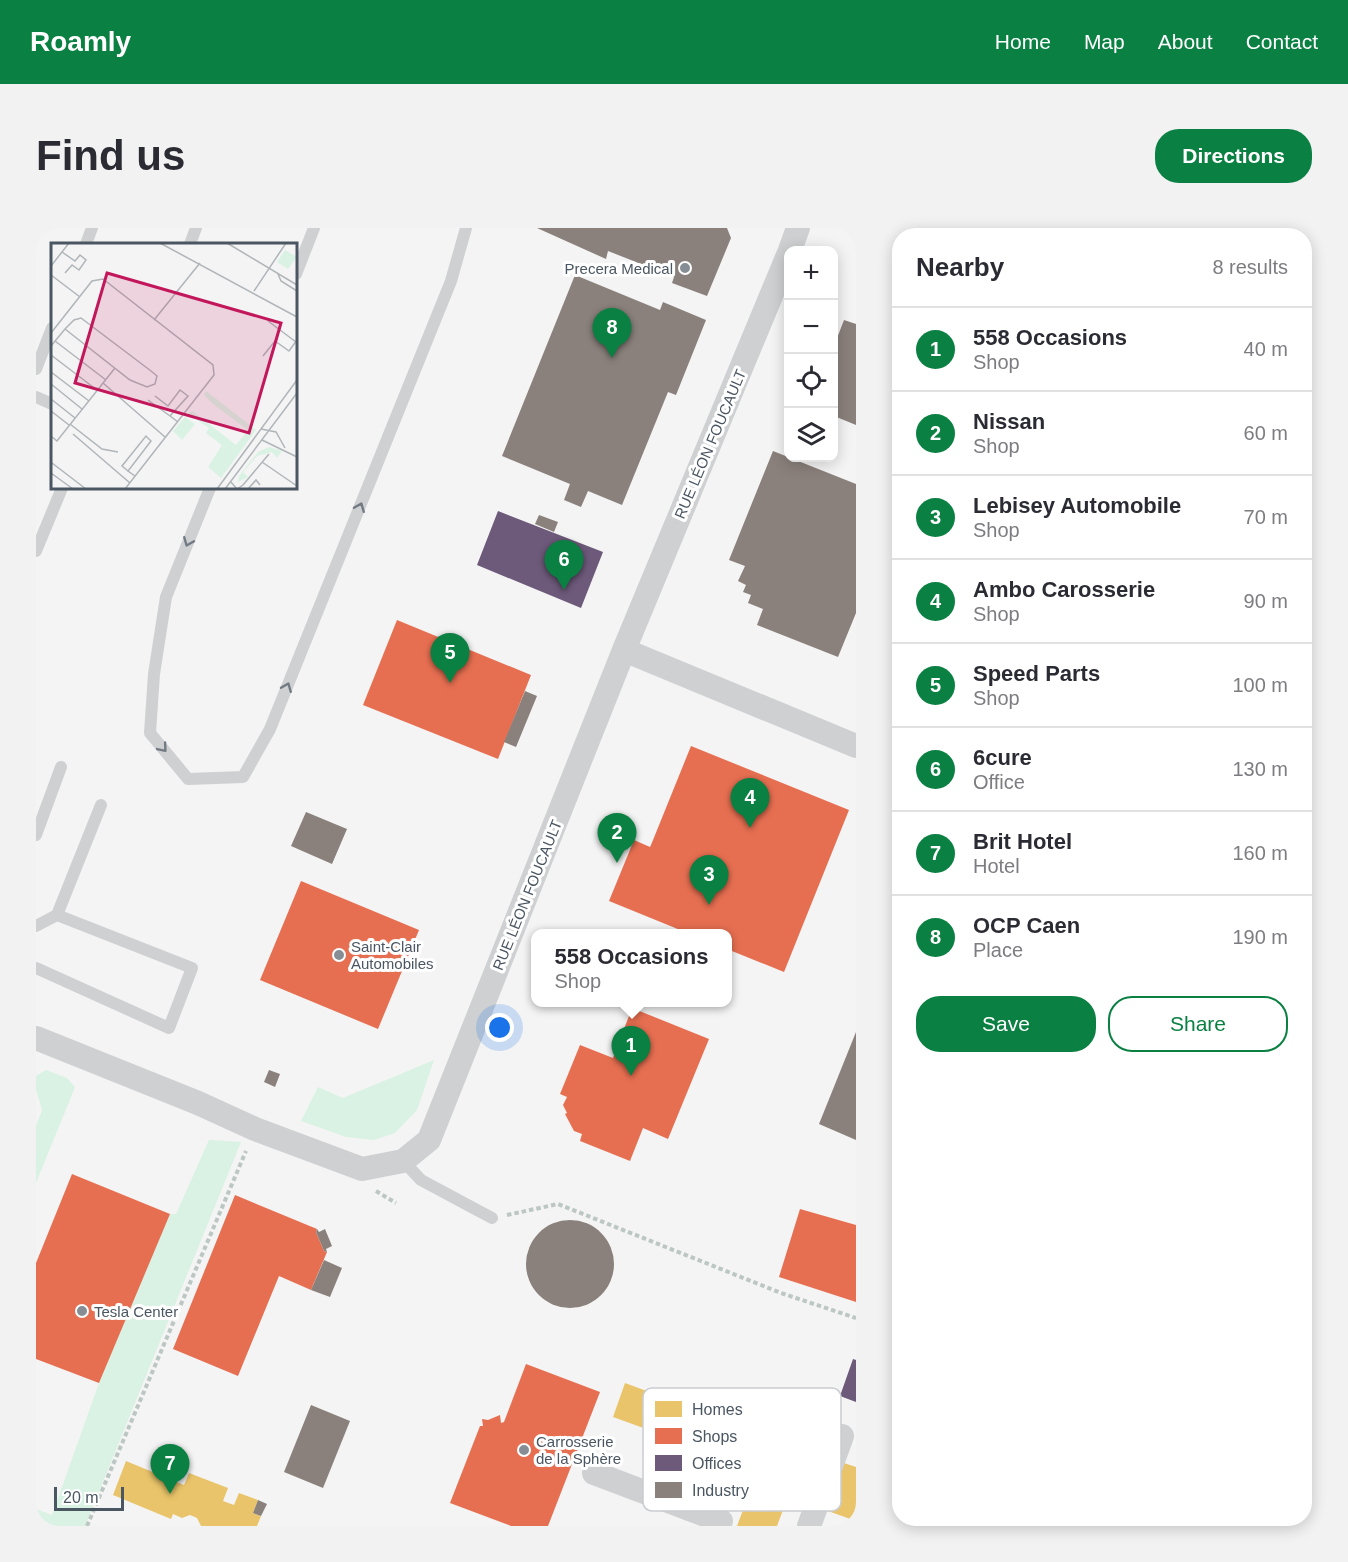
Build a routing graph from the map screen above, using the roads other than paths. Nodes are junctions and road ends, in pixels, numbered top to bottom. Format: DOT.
graph roads {
  1 [pos="92,228"];
  2 [pos="196,228"];
  3 [pos="314,228"];
  4 [pos="466,228"];
  5 [pos="798,228"];
  6 [pos="86,243"];
  7 [pos="190,243"];
  8 [pos="792,246"];
  9 [pos="784,265"];
  10 [pos="297,271"];
  11 [pos="51,330"];
  12 [pos="36,369"];
  13 [pos="36,397"];
  14 [pos="51,404"];
  15 [pos="62,489"];
  16 [pos="210,489"];
  17 [pos="36,551"];
  18 [pos="624,650"];
  19 [pos="856,746"];
  20 [pos="61,767"];
  21 [pos="101,805"];
  22 [pos="36,835"];
  23 [pos="57,915"];
  24 [pos="36,926"];
  25 [pos="36,968"];
  26 [pos="36,1038"];
  27 [pos="403,1161"];
  28 [pos="492,1218"];
  29 [pos="594,1473"];
  30 [pos="643,1492"];
  31 [pos="690,1511"];
  32 [pos="814,1511"];
  33 [pos="720,1523"];
  34 [pos="809,1526"];
  1 -- 6 [label="lane"];
  2 -- 7 [label="lane"];
  3 -- 10 [label="lane"];
  16 -- 4 [label="lane, one-way"];
  5 -- 8 [label="street, RUE LÉON FOUCAULT"];
  9 -- 18 [label="street, RUE LÉON FOUCAULT"];
  11 -- 12 [label="lane"];
  13 -- 14 [label="lane"];
  15 -- 17 [label="lane"];
  18 -- 19 [label="street"];
  18 -- 27 [label="street, RUE LÉON FOUCAULT"];
  20 -- 22 [label="lane"];
  21 -- 23 [label="lane"];
  23 -- 24 [label="lane"];
  23 -- 25 [label="lane"];
  26 -- 27 [label="street, RUE LÉON FOUCAULT"];
  27 -- 28 [label="lane"];
  29 -- 30 [label="street"];
  31 -- 33 [label="street"];
  32 -- 34 [label="street"];
}
